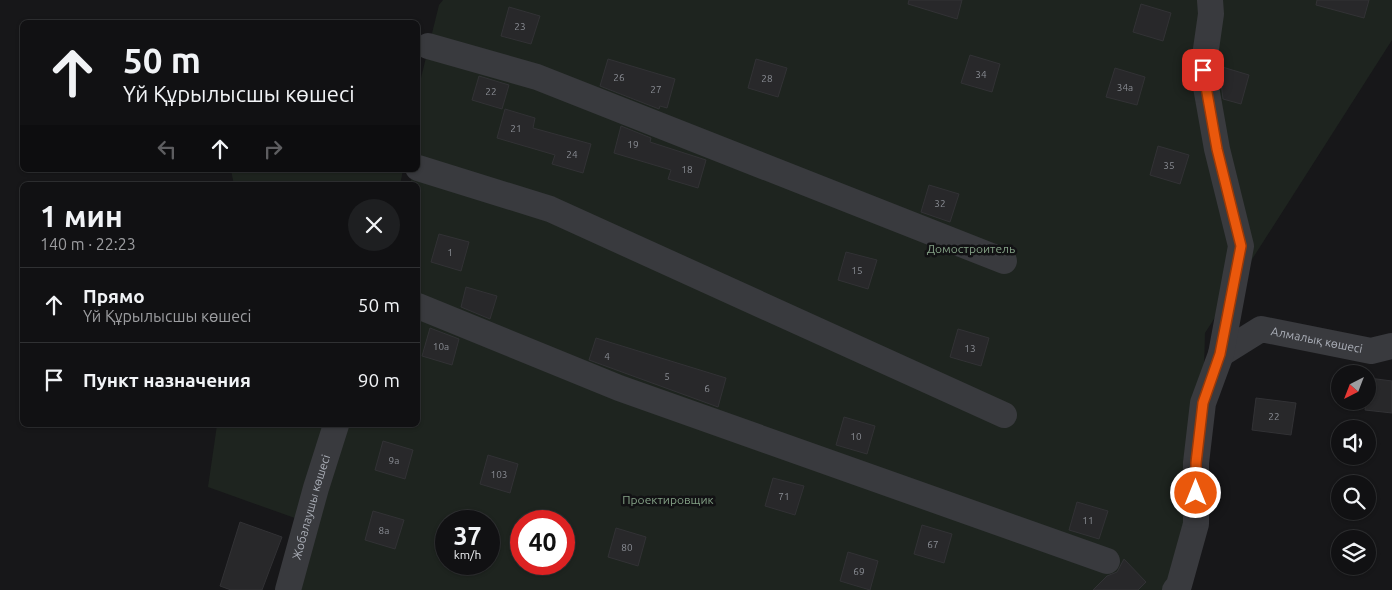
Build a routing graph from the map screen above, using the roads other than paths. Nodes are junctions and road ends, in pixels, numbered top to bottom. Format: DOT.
graph roads {
  1 [pos="1210,0"];
  2 [pos="428,46"];
  3 [pos="420,169"];
  4 [pos="1004,261"];
  5 [pos="420,307"];
  6 [pos="1392,346"];
  7 [pos="1220,354"];
  8 [pos="1004,415"];
  9 [pos="335,427"];
  10 [pos="1107,560"];
  11 [pos="288,590"];
  12 [pos="1175,590"];
  1 -- 7 [label="street"];
  2 -- 4 [label="street"];
  3 -- 8 [label="street"];
  5 -- 10 [label="street"];
  6 -- 7 [label="street, Алмалық көшесі"];
  7 -- 12 [label="street"];
  9 -- 11 [label="street, Жобалаушы көшесі"];
}
